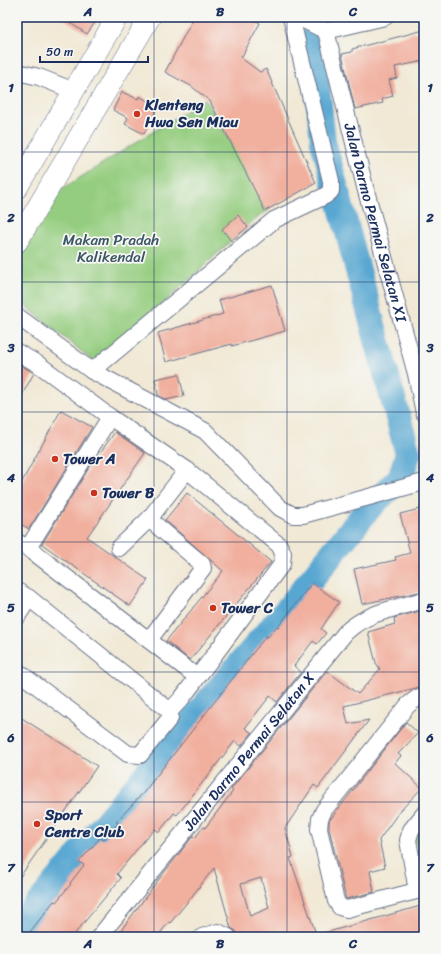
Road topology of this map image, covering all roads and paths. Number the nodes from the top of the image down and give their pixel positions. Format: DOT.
graph roads {
  1 [pos="117,17"];
  2 [pos="150,17"];
  3 [pos="291,17"];
  4 [pos="298,17"];
  5 [pos="385,17"];
  6 [pos="346,21"];
  7 [pos="326,31"];
  8 [pos="17,72"];
  9 [pos="74,91"];
  10 [pos="40,150"];
  11 [pos="63,163"];
  12 [pos="17,188"];
  13 [pos="17,242"];
  14 [pos="17,316"];
  15 [pos="17,352"];
  16 [pos="92,371"];
  17 [pos="420,372"];
  18 [pos="424,413"];
  19 [pos="110,417"];
  20 [pos="187,470"];
  21 [pos="424,482"];
  22 [pos="149,519"];
  23 [pos="22,545"];
  24 [pos="119,548"];
  25 [pos="23,594"];
  26 [pos="424,600"];
  27 [pos="17,617"];
  28 [pos="149,640"];
  29 [pos="17,671"];
  30 [pos="197,677"];
  31 [pos="424,695"];
  32 [pos="170,711"];
  33 [pos="424,814"];
  34 [pos="421,890"];
  35 [pos="99,937"];
  36 [pos="202,937"];
  37 [pos="228,937"];
  1 -- 9 [label="main road"];
  2 -- 11 [label="main road"];
  3 -- 16 [label="street"];
  4 -- 7 [label="street"];
  5 -- 6 [label="street"];
  6 -- 7 [label="street"];
  7 -- 17 [label="street, Jalan Darmo Permai Selatan XI"];
  8 -- 9 [label="street"];
  9 -- 10 [label="main road"];
  10 -- 11 [label="main road"];
  10 -- 12 [label="main road"];
  11 -- 13 [label="main road"];
  14 -- 16 [label="street"];
  15 -- 19 [label="street"];
  16 -- 21 [label="street"];
  17 -- 18 [label="street, Jalan Darmo Permai Selatan XI"];
  19 -- 20 [label="street"];
  19 -- 23 [label="street"];
  20 -- 22 [label="street"];
  20 -- 30 [label="street"];
  22 -- 24 [label="street"];
  22 -- 28 [label="street"];
  23 -- 28 [label="street"];
  25 -- 27 [label="street"];
  25 -- 32 [label="street"];
  26 -- 35 [label="street, Jalan Darmo Permai Selatan X"];
  28 -- 30 [label="street"];
  29 -- 32 [label="street"];
  30 -- 32 [label="street"];
  31 -- 34 [label="street"];
  33 -- 34 [label="street"];
  36 -- 37 [label="street"];
}
